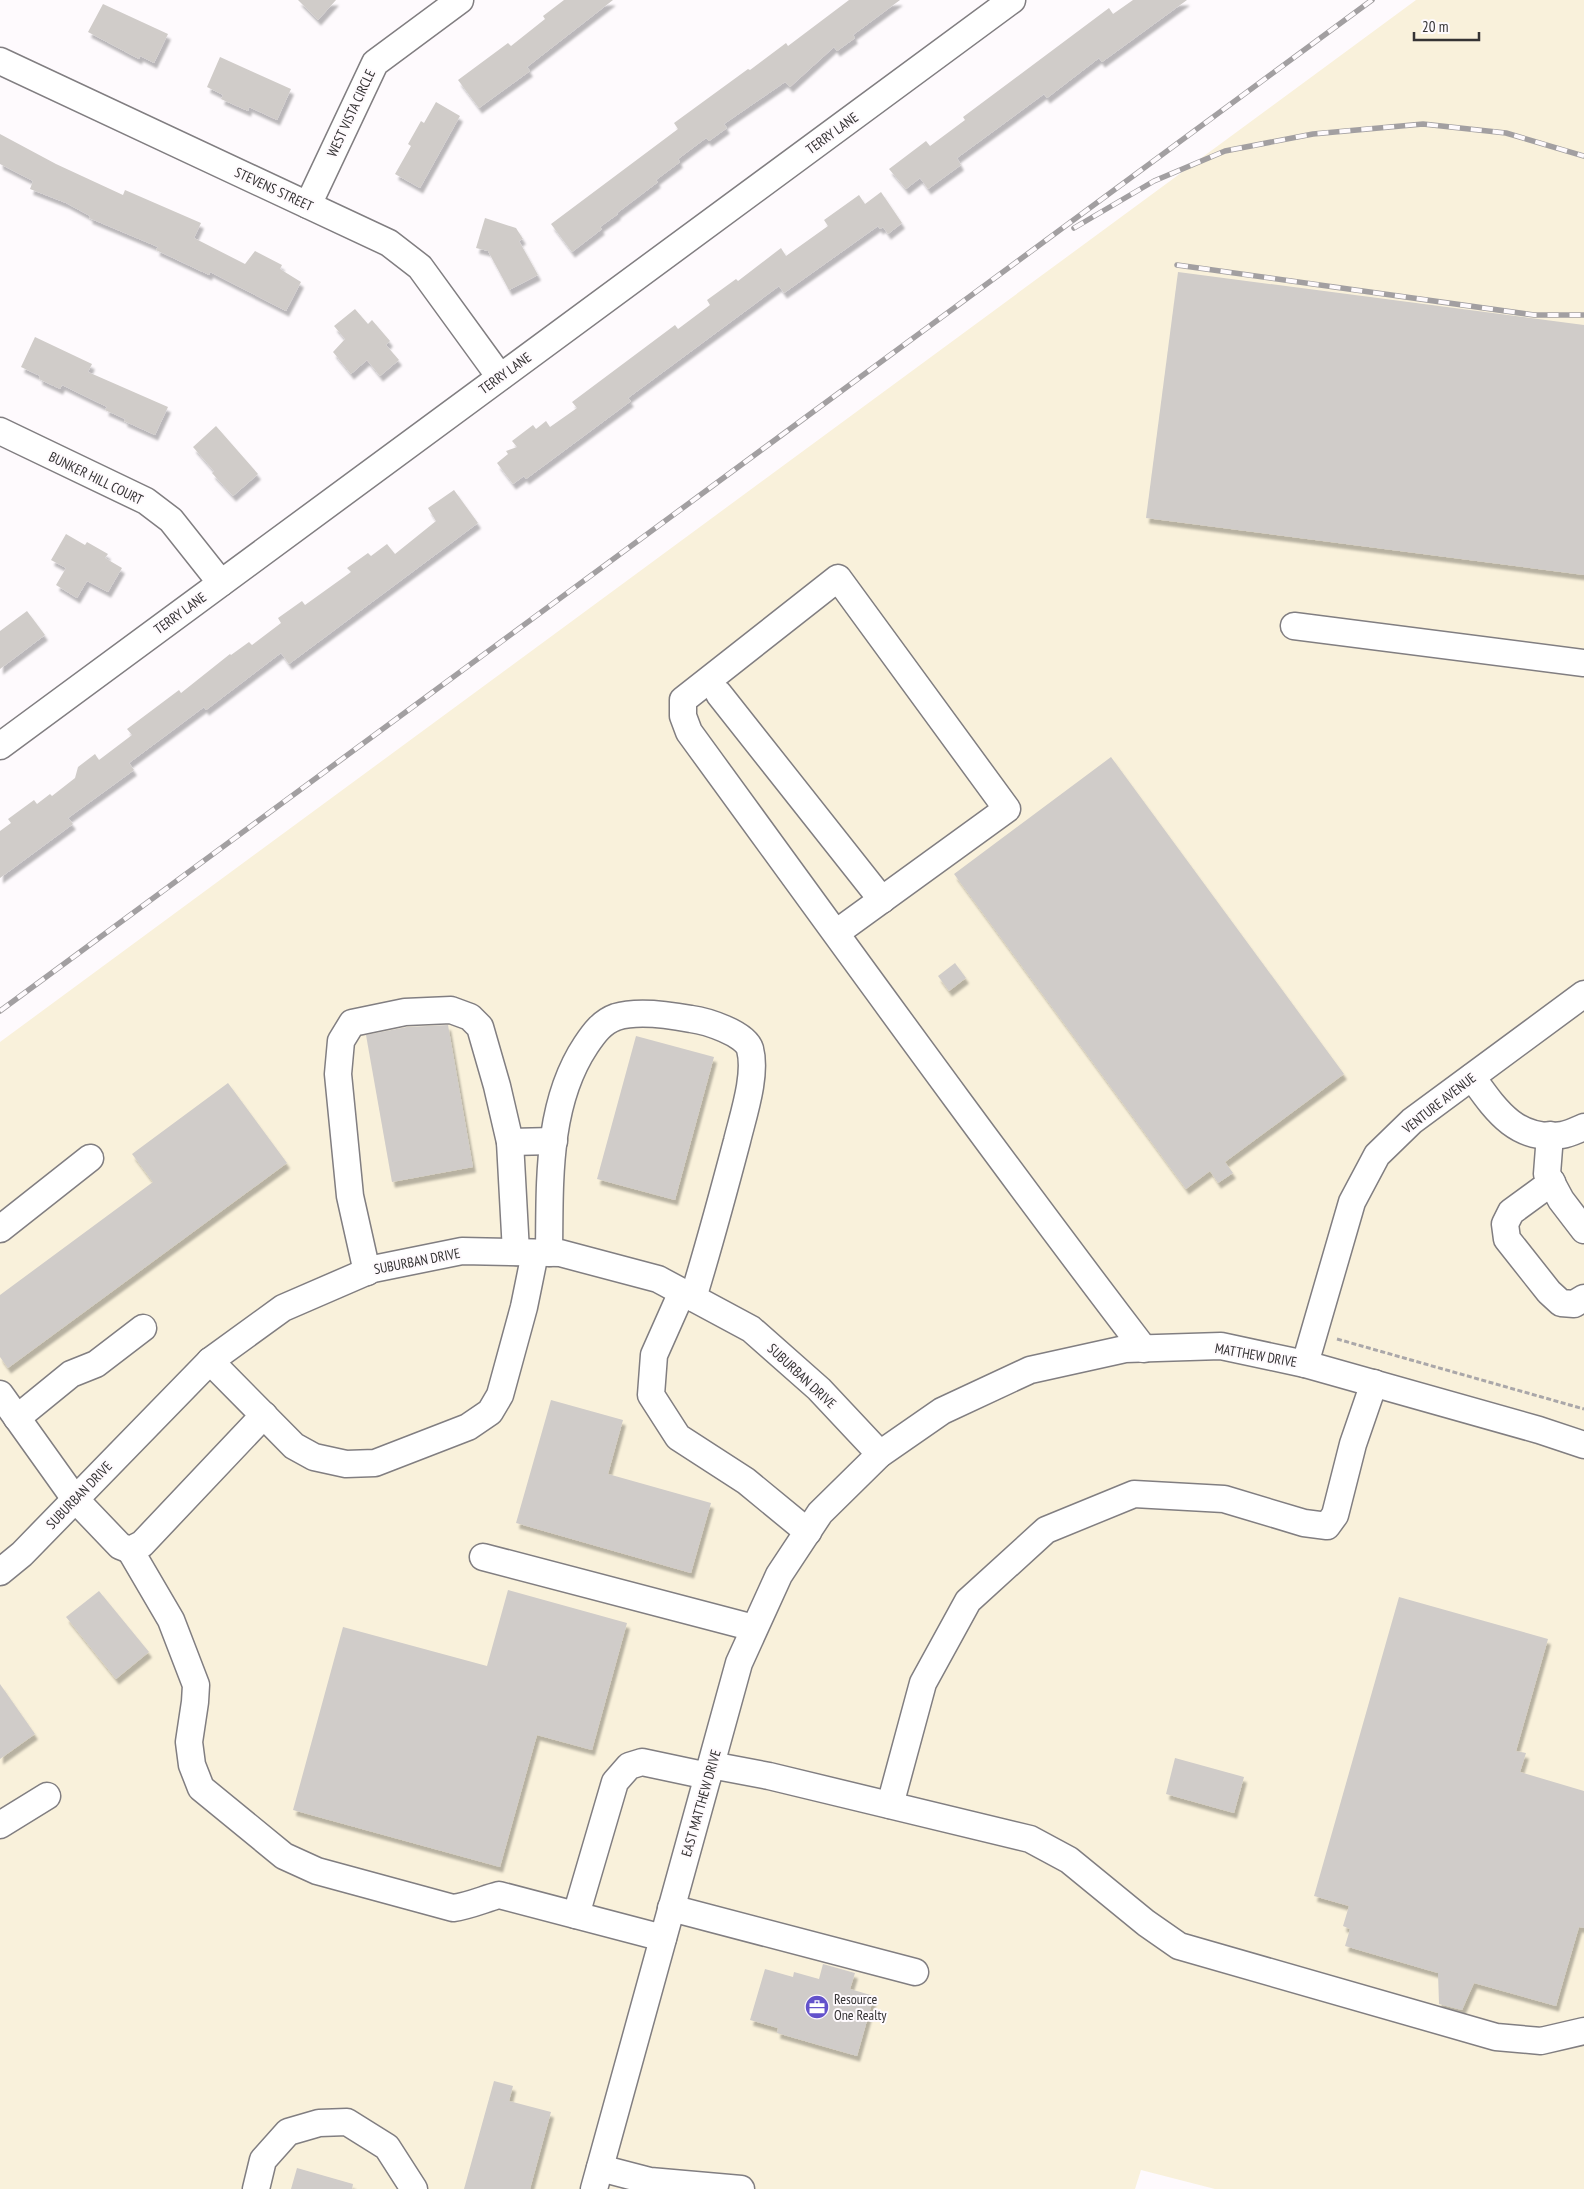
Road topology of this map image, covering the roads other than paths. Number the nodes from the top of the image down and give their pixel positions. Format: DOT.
graph roads {
  1 [pos="460,0"];
  2 [pos="1012,0"];
  3 [pos="0,61"];
  4 [pos="308,205"];
  5 [pos="500,377"];
  6 [pos="0,432"];
  7 [pos="221,583"];
  8 [pos="1294,626"];
  9 [pos="1584,663"];
  10 [pos="720,694"];
  11 [pos="0,746"];
  12 [pos="882,900"];
  13 [pos="836,933"];
  14 [pos="1584,994"];
  15 [pos="1472,1077"];
  16 [pos="1584,1127"];
  17 [pos="1550,1135"];
  18 [pos="554,1141"];
  19 [pos="510,1142"];
  20 [pos="90,1158"];
  21 [pos="1552,1182"];
  22 [pos="0,1229"];
  23 [pos="1584,1230"];
  24 [pos="533,1253"];
  25 [pos="367,1272"];
  26 [pos="687,1295"];
  27 [pos="1584,1298"];
  28 [pos="143,1328"];
  29 [pos="1144,1349"];
  30 [pos="210,1361"];
  31 [pos="1305,1364"];
  32 [pos="1374,1383"];
  33 [pos="0,1394"];
  34 [pos="264,1415"];
  35 [pos="17,1418"];
  36 [pos="1584,1445"];
  37 [pos="880,1454"];
  38 [pos="75,1499"];
  39 [pos="808,1532"];
  40 [pos="130,1550"];
  41 [pos="483,1557"];
  42 [pos="1,1569"];
  43 [pos="754,1628"];
  44 [pos="709,1771"];
  45 [pos="47,1796"];
  46 [pos="890,1805"];
  47 [pos="0,1825"];
  48 [pos="672,1908"];
  49 [pos="576,1915"];
  50 [pos="663,1938"];
  51 [pos="915,1972"];
  52 [pos="1584,2031"];
  53 [pos="597,2178"];
  54 [pos="688,2187"];
  55 [pos="256,2189"];
  56 [pos="414,2189"];
  57 [pos="740,2189"];
  1 -- 4 [label="street, WEST VISTA CIRCLE"];
  2 -- 5 [label="street, TERRY LANE"];
  3 -- 4 [label="street, STEVENS STREET"];
  4 -- 5 [label="street, STEVENS STREET"];
  5 -- 7 [label="street, TERRY LANE"];
  6 -- 7 [label="street, BUNKER HILL COURT"];
  7 -- 11 [label="street, TERRY LANE"];
  8 -- 9 [label="street"];
  10 -- 12 [label="street"];
  12 -- 13 [label="street"];
  12 -- 13 [label="street"];
  13 -- 29 [label="street"];
  14 -- 15 [label="street, VENTURE AVENUE"];
  15 -- 17 [label="street"];
  15 -- 31 [label="street, VENTURE AVENUE"];
  16 -- 17 [label="street"];
  17 -- 21 [label="street"];
  18 -- 19 [label="street"];
  18 -- 24 [label="street"];
  18 -- 26 [label="street"];
  19 -- 24 [label="street"];
  19 -- 25 [label="street"];
  20 -- 22 [label="street"];
  21 -- 23 [label="street"];
  21 -- 27 [label="street"];
  24 -- 25 [label="street, SUBURBAN DRIVE"];
  24 -- 26 [label="street, SUBURBAN DRIVE"];
  24 -- 34 [label="street"];
  25 -- 30 [label="street, SUBURBAN DRIVE"];
  26 -- 37 [label="street, SUBURBAN DRIVE"];
  26 -- 39 [label="street"];
  28 -- 35 [label="street"];
  29 -- 31 [label="street, MATTHEW DRIVE"];
  29 -- 37 [label="street, MATTHEW DRIVE"];
  30 -- 34 [label="street"];
  30 -- 38 [label="street, SUBURBAN DRIVE"];
  31 -- 32 [label="street, MATTHEW DRIVE"];
  32 -- 36 [label="street, MATTHEW DRIVE"];
  32 -- 46 [label="street"];
  33 -- 35 [label="street"];
  34 -- 40 [label="street"];
  35 -- 38 [label="street"];
  37 -- 39 [label="street, EAST MATTHEW DRIVE"];
  38 -- 40 [label="street"];
  38 -- 42 [label="street, SUBURBAN DRIVE"];
  39 -- 43 [label="street, EAST MATTHEW DRIVE"];
  40 -- 49 [label="street"];
  41 -- 43 [label="street"];
  43 -- 44 [label="street, EAST MATTHEW DRIVE"];
  44 -- 46 [label="street"];
  44 -- 48 [label="street, EAST MATTHEW DRIVE"];
  44 -- 49 [label="street"];
  45 -- 47 [label="street"];
  46 -- 52 [label="street"];
  48 -- 50 [label="street, EAST MATTHEW DRIVE"];
  48 -- 51 [label="street"];
  49 -- 50 [label="street"];
  50 -- 53 [label="street, EAST MATTHEW DRIVE"];
  53 -- 54 [label="street"];
  54 -- 57 [label="street"];
  55 -- 56 [label="street"];
}
